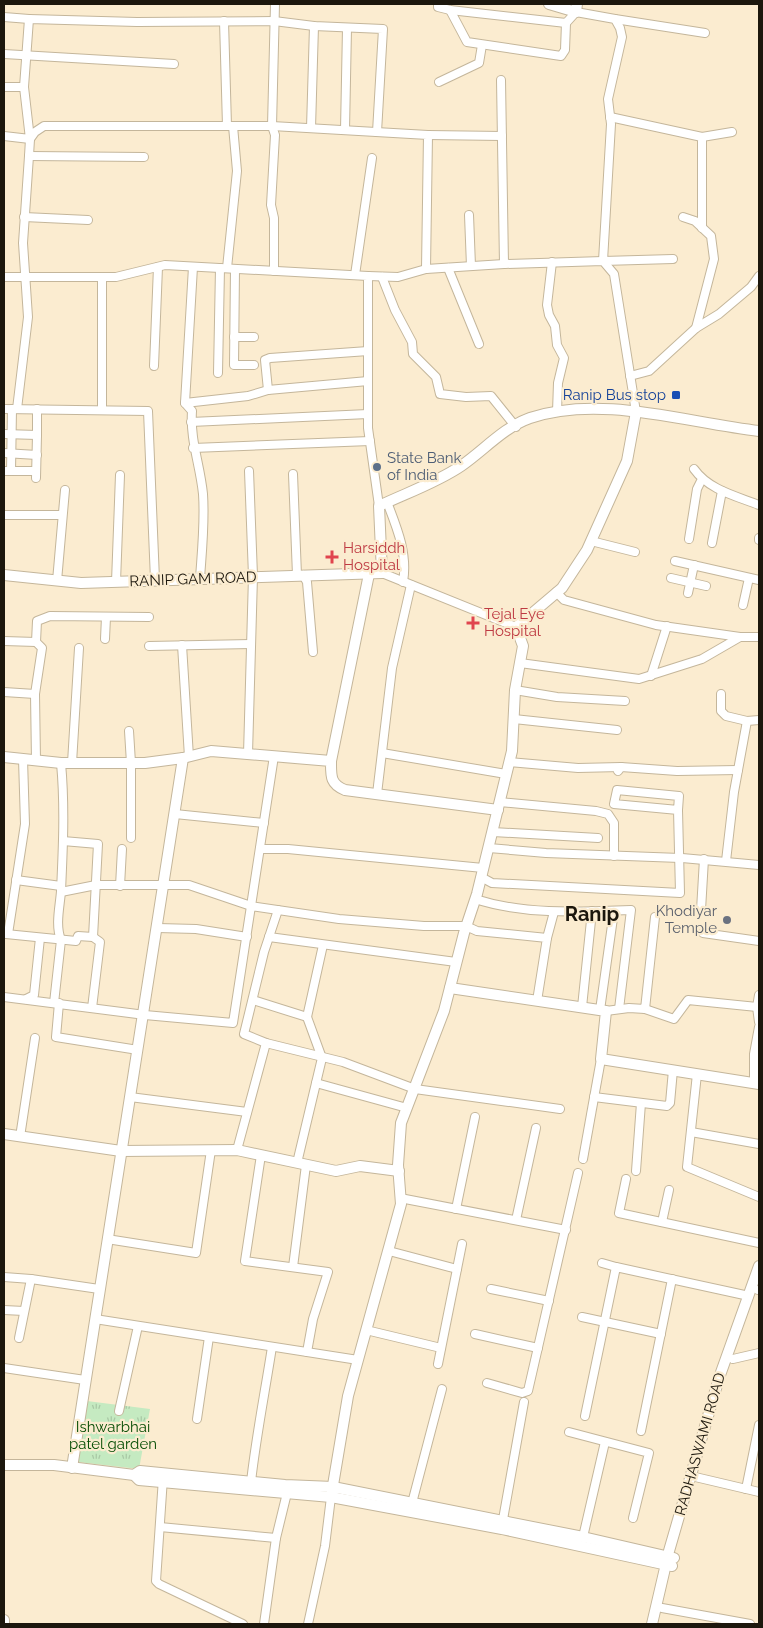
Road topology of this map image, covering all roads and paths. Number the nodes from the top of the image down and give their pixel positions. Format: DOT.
graph roads {
  1 [pos="275,4"];
  2 [pos="438,4"];
  3 [pos="549,4"];
  4 [pos="576,8"];
  5 [pos="450,10"];
  6 [pos="4,17"];
  7 [pos="29,19"];
  8 [pos="615,19"];
  9 [pos="224,21"];
  10 [pos="274,21"];
  11 [pos="566,22"];
  12 [pos="314,26"];
  13 [pos="347,28"];
  14 [pos="705,33"];
  15 [pos="482,45"];
  16 [pos="4,54"];
  17 [pos="26,56"];
  18 [pos="174,64"];
  19 [pos="500,80"];
  20 [pos="439,82"];
  21 [pos="4,87"];
  22 [pos="24,87"];
  23 [pos="610,117"];
  24 [pos="230,126"];
  25 [pos="272,126"];
  26 [pos="311,128"];
  27 [pos="345,130"];
  28 [pos="377,132"];
  29 [pos="732,132"];
  30 [pos="428,135"];
  31 [pos="4,136"];
  32 [pos="502,136"];
  33 [pos="702,137"];
  34 [pos="30,139"];
  35 [pos="29,156"];
  36 [pos="144,157"];
  37 [pos="372,158"];
  38 [pos="469,215"];
  39 [pos="24,217"];
  40 [pos="683,217"];
  41 [pos="88,220"];
  42 [pos="702,228"];
  43 [pos="673,258"];
  44 [pos="603,260"];
  45 [pos="552,262"];
  46 [pos="504,264"];
  47 [pos="193,266"];
  48 [pos="471,266"];
  49 [pos="158,267"];
  50 [pos="227,268"];
  51 [pos="448,268"];
  52 [pos="426,269"];
  53 [pos="274,271"];
  54 [pos="355,276"];
  55 [pos="368,276"];
  56 [pos="382,276"];
  57 [pos="759,276"];
  58 [pos="4,277"];
  59 [pos="102,277"];
  60 [pos="24,279"];
  61 [pos="696,328"];
  62 [pos="254,336"];
  63 [pos="234,337"];
  64 [pos="479,344"];
  65 [pos="368,352"];
  66 [pos="254,365"];
  67 [pos="154,366"];
  68 [pos="218,373"];
  69 [pos="630,376"];
  70 [pos="368,381"];
  71 [pos="268,390"];
  72 [pos="185,403"];
  73 [pos="11,409"];
  74 [pos="37,409"];
  75 [pos="102,410"];
  76 [pos="557,412"];
  77 [pos="636,412"];
  78 [pos="368,414"];
  79 [pos="192,422"];
  80 [pos="516,427"];
  81 [pos="759,430"];
  82 [pos="8,434"];
  83 [pos="37,435"];
  84 [pos="370,441"];
  85 [pos="193,448"];
  86 [pos="7,453"];
  87 [pos="37,455"];
  88 [pos="694,469"];
  89 [pos="7,471"];
  90 [pos="249,472"];
  91 [pos="293,474"];
  92 [pos="120,475"];
  93 [pos="702,480"];
  94 [pos="64,490"];
  95 [pos="722,491"];
  96 [pos="383,504"];
  97 [pos="759,505"];
  98 [pos="62,515"];
  99 [pos="4,516"];
  100 [pos="689,539"];
  101 [pos="591,541"];
  102 [pos="712,543"];
  103 [pos="635,552"];
  104 [pos="675,561"];
  105 [pos="694,565"];
  106 [pos="382,573"];
  107 [pos="369,574"];
  108 [pos="4,575"];
  109 [pos="300,575"];
  110 [pos="253,576"];
  111 [pos="200,578"];
  112 [pos="672,578"];
  113 [pos="749,578"];
  114 [pos="155,580"];
  115 [pos="759,580"];
  116 [pos="57,581"];
  117 [pos="116,582"];
  118 [pos="690,582"];
  119 [pos="407,583"];
  120 [pos="706,586"];
  121 [pos="556,592"];
  122 [pos="688,593"];
  123 [pos="743,605"];
  124 [pos="106,617"];
  125 [pos="149,617"];
  126 [pos="668,626"];
  127 [pos="516,627"];
  128 [pos="740,637"];
  129 [pos="759,637"];
  130 [pos="105,639"];
  131 [pos="4,641"];
  132 [pos="36,642"];
  133 [pos="251,644"];
  134 [pos="182,645"];
  135 [pos="149,646"];
  136 [pos="79,648"];
  137 [pos="312,652"];
  138 [pos="520,663"];
  139 [pos="652,676"];
  140 [pos="515,690"];
  141 [pos="4,692"];
  142 [pos="35,694"];
  143 [pos="721,694"];
  144 [pos="625,701"];
  145 [pos="514,719"];
  146 [pos="759,720"];
  147 [pos="747,721"];
  148 [pos="617,730"];
  149 [pos="129,732"];
  150 [pos="382,753"];
  151 [pos="248,754"];
  152 [pos="274,756"];
  153 [pos="4,757"];
  154 [pos="186,758"];
  155 [pos="23,759"];
  156 [pos="36,760"];
  157 [pos="331,761"];
  158 [pos="509,762"];
  159 [pos="66,763"];
  160 [pos="131,763"];
  161 [pos="738,770"];
  162 [pos="506,774"];
  163 [pos="376,794"];
  164 [pos="499,806"];
  165 [pos="678,810"];
  166 [pos="175,814"];
  167 [pos="264,823"];
  168 [pos="492,832"];
  169 [pos="131,838"];
  170 [pos="598,838"];
  171 [pos="63,841"];
  172 [pos="489,848"];
  173 [pos="122,849"];
  174 [pos="260,849"];
  175 [pos="614,856"];
  176 [pos="681,858"];
  177 [pos="704,859"];
  178 [pos="726,861"];
  179 [pos="759,865"];
  180 [pos="482,872"];
  181 [pos="16,880"];
  182 [pos="96,885"];
  183 [pos="120,886"];
  184 [pos="164,886"];
  185 [pos="61,889"];
  186 [pos="475,899"];
  187 [pos="251,906"];
  188 [pos="278,910"];
  189 [pos="614,910"];
  190 [pos="701,910"];
  191 [pos="592,911"];
  192 [pos="554,912"];
  193 [pos="655,917"];
  194 [pos="466,926"];
  195 [pos="158,928"];
  196 [pos="703,933"];
  197 [pos="5,934"];
  198 [pos="93,937"];
  199 [pos="246,937"];
  200 [pos="40,938"];
  201 [pos="269,938"];
  202 [pos="547,938"];
  203 [pos="61,940"];
  204 [pos="759,941"];
  205 [pos="323,944"];
  206 [pos="456,962"];
  207 [pos="450,988"];
  208 [pos="759,994"];
  209 [pos="4,997"];
  210 [pos="26,999"];
  211 [pos="252,1000"];
  212 [pos="537,1001"];
  213 [pos="56,1003"];
  214 [pos="582,1007"];
  215 [pos="757,1007"];
  216 [pos="92,1008"];
  217 [pos="619,1009"];
  218 [pos="645,1009"];
  219 [pos="603,1010"];
  220 [pos="145,1015"];
  221 [pos="307,1017"];
  222 [pos="759,1022"];
  223 [pos="233,1023"];
  224 [pos="759,1027"];
  225 [pos="244,1034"];
  226 [pos="35,1038"];
  227 [pos="266,1043"];
  228 [pos="138,1050"];
  229 [pos="322,1058"];
  230 [pos="601,1059"];
  231 [pos="673,1070"];
  232 [pos="697,1074"];
  233 [pos="316,1083"];
  234 [pos="757,1084"];
  235 [pos="415,1089"];
  236 [pos="130,1097"];
  237 [pos="594,1097"];
  238 [pos="641,1103"];
  239 [pos="407,1108"];
  240 [pos="560,1109"];
  241 [pos="247,1112"];
  242 [pos="475,1117"];
  243 [pos="536,1128"];
  244 [pos="691,1132"];
  245 [pos="4,1134"];
  246 [pos="20,1136"];
  247 [pos="759,1144"];
  248 [pos="211,1150"];
  249 [pos="237,1150"];
  250 [pos="121,1151"];
  251 [pos="261,1155"];
  252 [pos="583,1159"];
  253 [pos="302,1164"];
  254 [pos="399,1171"];
  255 [pos="636,1171"];
  256 [pos="578,1173"];
  257 [pos="626,1179"];
  258 [pos="669,1190"];
  259 [pos="759,1197"];
  260 [pos="400,1198"];
  261 [pos="456,1209"];
  262 [pos="516,1220"];
  263 [pos="662,1222"];
  264 [pos="566,1230"];
  265 [pos="107,1239"];
  266 [pos="759,1243"];
  267 [pos="462,1244"];
  268 [pos="389,1251"];
  269 [pos="602,1263"];
  270 [pos="759,1266"];
  271 [pos="293,1267"];
  272 [pos="616,1267"];
  273 [pos="457,1269"];
  274 [pos="4,1278"];
  275 [pos="31,1279"];
  276 [pos="672,1279"];
  277 [pos="99,1289"];
  278 [pos="491,1289"];
  279 [pos="756,1290"];
  280 [pos="549,1301"];
  281 [pos="4,1310"];
  282 [pos="24,1311"];
  283 [pos="582,1317"];
  284 [pos="95,1319"];
  285 [pos="604,1322"];
  286 [pos="138,1326"];
  287 [pos="366,1330"];
  288 [pos="475,1334"];
  289 [pos="661,1334"];
  290 [pos="209,1337"];
  291 [pos="19,1338"];
  292 [pos="272,1347"];
  293 [pos="442,1348"];
  294 [pos="538,1348"];
  295 [pos="307,1352"];
  296 [pos="759,1353"];
  297 [pos="358,1360"];
  298 [pos="732,1360"];
  299 [pos="438,1364"];
  300 [pos="4,1368"];
  301 [pos="85,1380"];
  302 [pos="487,1383"];
  303 [pos="442,1390"];
  304 [pos="524,1402"];
  305 [pos="119,1411"];
  306 [pos="585,1416"];
  307 [pos="197,1419"];
  308 [pos="759,1425"];
  309 [pos="641,1431"];
  310 [pos="569,1432"];
  311 [pos="605,1442"];
  312 [pos="4,1465"];
  313 [pos="72,1468"];
  314 [pos="694,1476"];
  315 [pos="163,1478"];
  316 [pos="251,1482"];
  317 [pos="746,1489"];
  318 [pos="332,1492"];
  319 [pos="759,1492"];
  320 [pos="287,1493"];
  321 [pos="412,1503"];
  322 [pos="633,1518"];
  323 [pos="502,1525"];
  324 [pos="160,1527"];
  325 [pos="584,1537"];
  326 [pos="276,1538"];
  327 [pos="670,1562"];
  328 [pos="662,1608"];
  329 [pos="4,1620"];
  330 [pos="4,1624"];
  331 [pos="243,1624"];
  332 [pos="264,1624"];
  333 [pos="308,1624"];
  334 [pos="652,1624"];
  335 [pos="658,1624"];
  336 [pos="750,1624"];
  1 -- 10 [label="street"];
  2 -- 5 [label="street"];
  3 -- 4 [label="street"];
  4 -- 8 [label="street"];
  4 -- 11 [label="street"];
  5 -- 11 [label="street"];
  5 -- 15 [label="street"];
  6 -- 7 [label="street"];
  7 -- 9 [label="street"];
  7 -- 17 [label="street"];
  8 -- 14 [label="street"];
  8 -- 23 [label="street"];
  9 -- 10 [label="street"];
  9 -- 24 [label="street"];
  10 -- 12 [label="street"];
  10 -- 25 [label="street"];
  11 -- 15 [label="street"];
  12 -- 13 [label="street"];
  12 -- 26 [label="street"];
  13 -- 27 [label="street"];
  13 -- 28 [label="street"];
  15 -- 20 [label="street"];
  16 -- 17 [label="street"];
  17 -- 18 [label="street"];
  17 -- 22 [label="street"];
  19 -- 32 [label="street"];
  21 -- 22 [label="street"];
  22 -- 34 [label="street"];
  23 -- 33 [label="street"];
  23 -- 44 [label="street"];
  24 -- 25 [label="street"];
  24 -- 34 [label="street"];
  24 -- 50 [label="street"];
  25 -- 26 [label="street"];
  25 -- 53 [label="street"];
  26 -- 27 [label="street"];
  27 -- 28 [label="street"];
  28 -- 30 [label="street"];
  29 -- 33 [label="street"];
  30 -- 32 [label="street"];
  30 -- 52 [label="street"];
  31 -- 34 [label="street"];
  32 -- 46 [label="street"];
  33 -- 42 [label="street"];
  34 -- 35 [label="street"];
  35 -- 36 [label="street"];
  35 -- 39 [label="street"];
  37 -- 54 [label="street"];
  38 -- 48 [label="street"];
  39 -- 41 [label="street"];
  39 -- 60 [label="street"];
  40 -- 42 [label="street"];
  42 -- 61 [label="street"];
  43 -- 44 [label="street"];
  44 -- 45 [label="street"];
  44 -- 69 [label="street"];
  45 -- 46 [label="street"];
  45 -- 76 [label="street"];
  46 -- 48 [label="street"];
  47 -- 49 [label="street"];
  47 -- 50 [label="street"];
  47 -- 72 [label="street"];
  48 -- 51 [label="street"];
  49 -- 59 [label="street"];
  49 -- 67 [label="street"];
  50 -- 53 [label="street"];
  50 -- 63 [label="street"];
  50 -- 68 [label="street"];
  51 -- 52 [label="street"];
  51 -- 64 [label="street"];
  52 -- 56 [label="street"];
  53 -- 54 [label="street"];
  54 -- 55 [label="street"];
  55 -- 56 [label="street"];
  55 -- 65 [label="street"];
  56 -- 80 [label="street"];
  57 -- 61 [label="street"];
  58 -- 60 [label="street"];
  59 -- 60 [label="street"];
  59 -- 75 [label="street"];
  60 -- 73 [label="street"];
  61 -- 69 [label="street"];
  62 -- 63 [label="street"];
  63 -- 66 [label="street"];
  65 -- 70 [label="street"];
  65 -- 71 [label="street"];
  69 -- 77 [label="street"];
  70 -- 71 [label="street"];
  70 -- 78 [label="street"];
  71 -- 72 [label="street"];
  72 -- 79 [label="street"];
  73 -- 74 [label="street"];
  73 -- 82 [label="street"];
  74 -- 75 [label="street"];
  74 -- 83 [label="street"];
  75 -- 114 [label="street"];
  76 -- 77 [label="street"];
  76 -- 80 [label="street"];
  77 -- 81 [label="street"];
  77 -- 101 [label="street"];
  78 -- 79 [label="street"];
  78 -- 84 [label="street"];
  79 -- 85 [label="street"];
  80 -- 96 [label="street"];
  82 -- 83 [label="street"];
  82 -- 86 [label="street"];
  83 -- 87 [label="street"];
  84 -- 85 [label="street"];
  84 -- 96 [label="street"];
  85 -- 111 [label="street"];
  86 -- 87 [label="street"];
  86 -- 89 [label="street"];
  87 -- 89 [label="street"];
  88 -- 93 [label="street"];
  90 -- 110 [label="street"];
  91 -- 109 [label="street"];
  92 -- 117 [label="street"];
  93 -- 95 [label="street"];
  93 -- 100 [label="street"];
  94 -- 98 [label="street"];
  95 -- 97 [label="street"];
  95 -- 102 [label="street"];
  96 -- 106 [label="street"];
  96 -- 119 [label="street"];
  98 -- 99 [label="street"];
  98 -- 116 [label="street"];
  101 -- 103 [label="street"];
  101 -- 121 [label="street"];
  104 -- 105 [label="street"];
  105 -- 113 [label="street"];
  105 -- 118 [label="street"];
  106 -- 107 [label="street, RANIP GAM ROAD"];
  106 -- 119 [label="street"];
  107 -- 109 [label="street, RANIP GAM ROAD"];
  107 -- 157 [label="street"];
  108 -- 116 [label="street, RANIP GAM ROAD"];
  109 -- 110 [label="street, RANIP GAM ROAD"];
  109 -- 137 [label="street"];
  110 -- 111 [label="street, RANIP GAM ROAD"];
  110 -- 133 [label="street"];
  111 -- 114 [label="street, RANIP GAM ROAD"];
  112 -- 118 [label="street"];
  113 -- 115 [label="street"];
  113 -- 123 [label="street"];
  114 -- 117 [label="street, RANIP GAM ROAD"];
  116 -- 117 [label="street, RANIP GAM ROAD"];
  118 -- 120 [label="street"];
  118 -- 122 [label="street"];
  119 -- 127 [label="street"];
  119 -- 150 [label="street"];
  121 -- 126 [label="street"];
  121 -- 127 [label="street"];
  124 -- 125 [label="street"];
  124 -- 130 [label="street"];
  124 -- 132 [label="street"];
  126 -- 128 [label="street"];
  126 -- 139 [label="street"];
  127 -- 138 [label="street"];
  128 -- 129 [label="street"];
  128 -- 139 [label="street"];
  131 -- 132 [label="street"];
  132 -- 142 [label="street"];
  133 -- 134 [label="street"];
  133 -- 151 [label="street"];
  134 -- 135 [label="street"];
  134 -- 154 [label="street"];
  136 -- 159 [label="street"];
  138 -- 139 [label="street"];
  138 -- 140 [label="street"];
  140 -- 144 [label="street"];
  140 -- 145 [label="street"];
  141 -- 142 [label="street"];
  142 -- 156 [label="street"];
  143 -- 147 [label="street"];
  145 -- 148 [label="street"];
  145 -- 158 [label="street"];
  146 -- 147 [label="street"];
  147 -- 161 [label="street"];
  149 -- 160 [label="street"];
  150 -- 162 [label="street"];
  150 -- 163 [label="street"];
  151 -- 152 [label="street"];
  151 -- 154 [label="street"];
  152 -- 157 [label="street"];
  152 -- 167 [label="street"];
  153 -- 155 [label="street"];
  154 -- 160 [label="street"];
  154 -- 166 [label="street"];
  155 -- 156 [label="street"];
  155 -- 181 [label="street"];
  156 -- 159 [label="street"];
  157 -- 163 [label="street"];
  158 -- 161 [label="street"];
  158 -- 162 [label="street"];
  159 -- 160 [label="street"];
  159 -- 171 [label="street"];
  160 -- 169 [label="street"];
  161 -- 178 [label="street"];
  162 -- 164 [label="street"];
  163 -- 164 [label="street"];
  164 -- 168 [label="street"];
  164 -- 175 [label="street"];
  165 -- 165 [label="street"];
  165 -- 176 [label="street"];
  166 -- 167 [label="street"];
  166 -- 184 [label="street"];
  167 -- 174 [label="street"];
  168 -- 170 [label="street"];
  168 -- 172 [label="street"];
  171 -- 182 [label="street"];
  171 -- 185 [label="street"];
  172 -- 175 [label="street"];
  172 -- 180 [label="street"];
  173 -- 183 [label="street"];
  174 -- 180 [label="street"];
  174 -- 187 [label="street"];
  175 -- 176 [label="street"];
  176 -- 177 [label="street"];
  176 -- 180 [label="street"];
  177 -- 178 [label="street"];
  177 -- 190 [label="street"];
  178 -- 179 [label="street"];
  180 -- 186 [label="street"];
  181 -- 185 [label="street"];
  181 -- 197 [label="street"];
  182 -- 183 [label="street"];
  182 -- 185 [label="street"];
  182 -- 198 [label="street"];
  183 -- 184 [label="street"];
  184 -- 187 [label="street"];
  184 -- 195 [label="street"];
  185 -- 203 [label="street"];
  186 -- 192 [label="street"];
  186 -- 194 [label="street"];
  187 -- 188 [label="street"];
  187 -- 199 [label="street"];
  188 -- 194 [label="street"];
  188 -- 201 [label="street"];
  189 -- 191 [label="street"];
  189 -- 217 [label="street"];
  189 -- 219 [label="street"];
  191 -- 192 [label="street"];
  191 -- 214 [label="street"];
  192 -- 202 [label="street"];
  193 -- 218 [label="street"];
  194 -- 202 [label="street"];
  194 -- 206 [label="street"];
  195 -- 199 [label="street"];
  195 -- 220 [label="street"];
  196 -- 204 [label="street"];
  197 -- 200 [label="street"];
  198 -- 203 [label="street"];
  198 -- 216 [label="street"];
  199 -- 223 [label="street"];
  200 -- 203 [label="street"];
  200 -- 210 [label="street"];
  201 -- 205 [label="street"];
  201 -- 211 [label="street"];
  202 -- 212 [label="street"];
  203 -- 213 [label="street"];
  205 -- 206 [label="street"];
  205 -- 221 [label="street"];
  206 -- 207 [label="street"];
  207 -- 212 [label="street"];
  207 -- 235 [label="street"];
  208 -- 215 [label="street"];
  209 -- 210 [label="street"];
  210 -- 213 [label="street"];
  211 -- 221 [label="street"];
  211 -- 225 [label="street"];
  212 -- 214 [label="street"];
  213 -- 216 [label="street"];
  213 -- 228 [label="street"];
  214 -- 219 [label="street"];
  215 -- 218 [label="street"];
  215 -- 222 [label="street"];
  216 -- 220 [label="street"];
  217 -- 218 [label="street"];
  217 -- 219 [label="street"];
  219 -- 230 [label="street"];
  220 -- 223 [label="street"];
  220 -- 228 [label="street"];
  221 -- 229 [label="street"];
  223 -- 225 [label="street"];
  224 -- 234 [label="street"];
  225 -- 227 [label="street"];
  226 -- 246 [label="street"];
  227 -- 229 [label="street"];
  227 -- 241 [label="street"];
  228 -- 236 [label="street"];
  229 -- 233 [label="street"];
  229 -- 235 [label="street"];
  230 -- 231 [label="street"];
  230 -- 237 [label="street"];
  231 -- 232 [label="street"];
  231 -- 238 [label="street"];
  232 -- 234 [label="street"];
  232 -- 244 [label="street"];
  233 -- 239 [label="street"];
  233 -- 253 [label="street"];
  235 -- 239 [label="street"];
  235 -- 240 [label="street"];
  236 -- 241 [label="street"];
  236 -- 250 [label="street"];
  237 -- 238 [label="street"];
  237 -- 252 [label="street"];
  238 -- 255 [label="street"];
  239 -- 254 [label="street"];
  241 -- 249 [label="street"];
  242 -- 261 [label="street"];
  243 -- 262 [label="street"];
  244 -- 247 [label="street"];
  244 -- 259 [label="street"];
  245 -- 246 [label="street"];
  246 -- 250 [label="street"];
  248 -- 249 [label="street"];
  248 -- 250 [label="street"];
  248 -- 265 [label="street"];
  249 -- 251 [label="street"];
  250 -- 265 [label="street"];
  251 -- 253 [label="street"];
  251 -- 271 [label="street"];
  253 -- 254 [label="street"];
  253 -- 271 [label="street"];
  254 -- 260 [label="street"];
  256 -- 264 [label="street"];
  257 -- 263 [label="street"];
  258 -- 263 [label="street"];
  260 -- 261 [label="street"];
  260 -- 268 [label="street"];
  261 -- 262 [label="street"];
  262 -- 264 [label="street"];
  263 -- 266 [label="street"];
  264 -- 280 [label="street"];
  265 -- 277 [label="street"];
  267 -- 273 [label="street"];
  268 -- 273 [label="street"];
  268 -- 287 [label="street"];
  269 -- 272 [label="street"];
  270 -- 279 [label="street, RADHASWAMI ROAD"];
  271 -- 295 [label="street"];
  272 -- 276 [label="street"];
  272 -- 285 [label="street"];
  273 -- 293 [label="street"];
  274 -- 275 [label="street"];
  275 -- 277 [label="street"];
  275 -- 282 [label="street"];
  276 -- 279 [label="street"];
  276 -- 289 [label="street"];
  277 -- 284 [label="street"];
  278 -- 280 [label="street"];
  279 -- 298 [label="street, RADHASWAMI ROAD"];
  279 -- 314 [label="street, RADHASWAMI ROAD"];
  280 -- 294 [label="street"];
  281 -- 282 [label="street"];
  282 -- 291 [label="street"];
  283 -- 285 [label="street"];
  284 -- 286 [label="street"];
  284 -- 301 [label="street"];
  285 -- 289 [label="street"];
  285 -- 306 [label="street"];
  286 -- 290 [label="street"];
  286 -- 305 [label="street"];
  287 -- 293 [label="street"];
  287 -- 297 [label="street"];
  288 -- 294 [label="street"];
  289 -- 309 [label="street"];
  290 -- 292 [label="street"];
  290 -- 307 [label="street"];
  292 -- 295 [label="street"];
  292 -- 316 [label="street"];
  293 -- 299 [label="street"];
  294 -- 302 [label="street"];
  295 -- 297 [label="street"];
  296 -- 298 [label="street"];
  297 -- 318 [label="street"];
  298 -- 314 [label="street, RADHASWAMI ROAD"];
  300 -- 301 [label="street"];
  301 -- 313 [label="street"];
  303 -- 321 [label="street"];
  304 -- 323 [label="street"];
  308 -- 317 [label="street"];
  310 -- 311 [label="street"];
  311 -- 322 [label="street"];
  311 -- 325 [label="street"];
  312 -- 313 [label="street"];
  313 -- 315 [label="street"];
  314 -- 317 [label="street"];
  314 -- 327 [label="street, RADHASWAMI ROAD"];
  315 -- 316 [label="street"];
  315 -- 320 [label="street"];
  315 -- 324 [label="street"];
  316 -- 318 [label="street"];
  317 -- 319 [label="street"];
  318 -- 320 [label="street"];
  318 -- 321 [label="street"];
  318 -- 323 [label="street"];
  318 -- 333 [label="street"];
  320 -- 326 [label="street"];
  321 -- 323 [label="street"];
  323 -- 325 [label="street"];
  323 -- 327 [label="street"];
  324 -- 326 [label="street"];
  324 -- 331 [label="street"];
  325 -- 327 [label="street"];
  326 -- 332 [label="street"];
  327 -- 328 [label="street, RADHASWAMI ROAD"];
  327 -- 334 [label="street, RADHASWAMI ROAD"];
  328 -- 335 [label="street, RADHASWAMI ROAD"];
  328 -- 336 [label="street"];
  329 -- 330 [label="street"];
}
